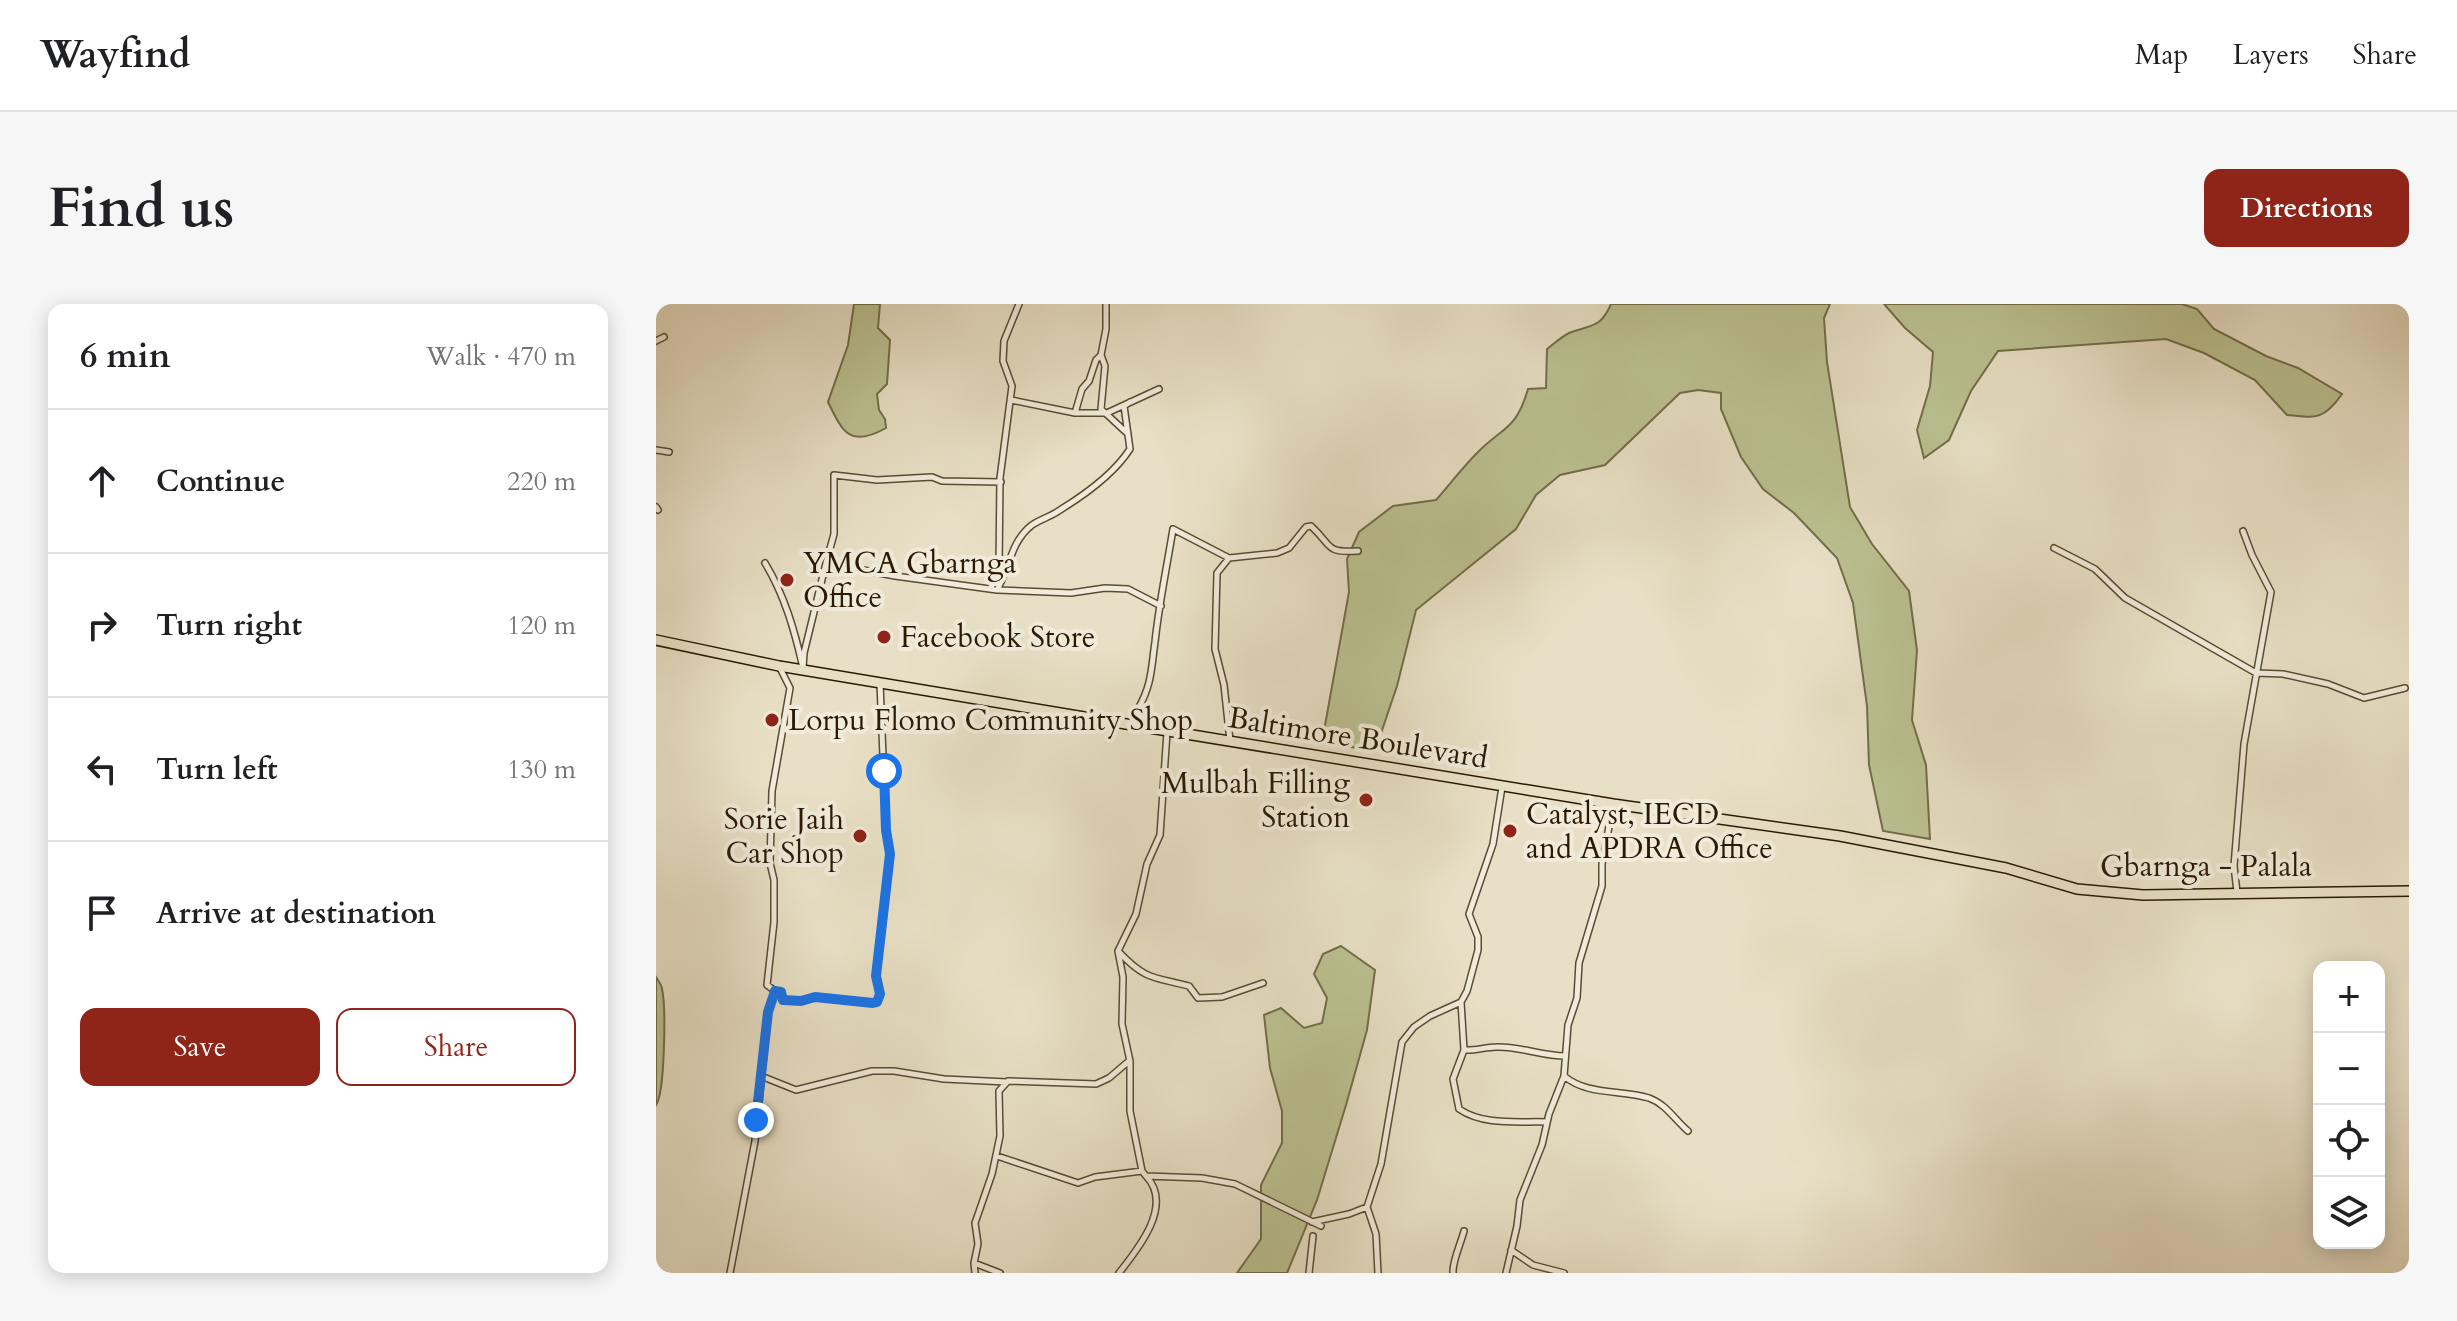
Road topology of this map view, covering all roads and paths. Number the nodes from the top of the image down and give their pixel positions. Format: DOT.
graph roads {
  1 [pos="1019,304"];
  2 [pos="1106,304"];
  3 [pos="664,337"];
  4 [pos="656,341"];
  5 [pos="1101,355"];
  6 [pos="1159,389"];
  7 [pos="1011,400"];
  8 [pos="1130,402"];
  9 [pos="1075,413"];
  10 [pos="1107,413"];
  11 [pos="1128,434"];
  12 [pos="656,450"];
  13 [pos="669,452"];
  14 [pos="1001,482"];
  15 [pos="2243,531"];
  16 [pos="2054,548"];
  17 [pos="1358,551"];
  18 [pos="1229,558"];
  19 [pos="765,563"];
  20 [pos="826,563"];
  21 [pos="994,589"];
  22 [pos="1161,606"];
  23 [pos="656,640"];
  24 [pos="779,666"];
  25 [pos="803,668"];
  26 [pos="2256,673"];
  27 [pos="880,682"];
  28 [pos="2405,688"];
  29 [pos="1138,709"];
  30 [pos="1168,731"];
  31 [pos="1230,741"];
  32 [pos="1502,786"];
  33 [pos="1613,804"];
  34 [pos="2006,868"];
  35 [pos="2409,891"];
  36 [pos="2237,893"];
  37 [pos="1118,951"];
  38 [pos="1263,983"];
  39 [pos="775,991"];
  40 [pos="1461,1002"];
  41 [pos="1464,1050"];
  42 [pos="1565,1056"];
  43 [pos="1130,1061"];
  44 [pos="761,1076"];
  45 [pos="1564,1076"];
  46 [pos="1008,1081"];
  47 [pos="1547,1122"];
  48 [pos="1688,1131"];
  49 [pos="997,1156"];
  50 [pos="1144,1173"];
  51 [pos="1367,1207"];
  52 [pos="1312,1222"];
  53 [pos="1321,1226"];
  54 [pos="1464,1231"];
  55 [pos="1313,1236"];
  56 [pos="1511,1250"];
  57 [pos="974,1263"];
  58 [pos="730,1273"];
  59 [pos="975,1273"];
  60 [pos="1000,1273"];
  61 [pos="1119,1273"];
  62 [pos="1309,1273"];
  63 [pos="1378,1273"];
  64 [pos="1453,1273"];
  65 [pos="1506,1273"];
  66 [pos="1564,1273"];
  1 -- 7 [label="street"];
  2 -- 5 [label="street"];
  3 -- 4 [label="street"];
  5 -- 9 [label="street"];
  5 -- 10 [label="street"];
  6 -- 8 [label="street"];
  7 -- 9 [label="street"];
  7 -- 14 [label="street"];
  8 -- 10 [label="street"];
  8 -- 11 [label="street"];
  9 -- 10 [label="street"];
  10 -- 11 [label="street"];
  11 -- 21 [label="street"];
  12 -- 13 [label="street"];
  14 -- 20 [label="street"];
  14 -- 21 [label="street"];
  15 -- 26 [label="street"];
  16 -- 26 [label="street"];
  17 -- 18 [label="street"];
  18 -- 22 [label="street"];
  18 -- 31 [label="street"];
  19 -- 25 [label="street"];
  20 -- 21 [label="street"];
  20 -- 25 [label="street"];
  21 -- 22 [label="street"];
  22 -- 29 [label="street"];
  23 -- 24 [label="highway, Baltimore Boulevard"];
  24 -- 25 [label="highway, Baltimore Boulevard"];
  24 -- 39 [label="street"];
  25 -- 27 [label="highway, Baltimore Boulevard"];
  26 -- 28 [label="street"];
  26 -- 36 [label="street"];
  27 -- 30 [label="highway, Baltimore Boulevard"];
  27 -- 39 [label="street"];
  30 -- 31 [label="highway, Baltimore Boulevard"];
  30 -- 37 [label="street"];
  31 -- 32 [label="highway, Baltimore Boulevard"];
  32 -- 33 [label="highway, Baltimore Boulevard"];
  32 -- 40 [label="street"];
  33 -- 34 [label="highway, Baltimore Boulevard"];
  33 -- 42 [label="street"];
  34 -- 36 [label="highway, Gbarnga - Palala"];
  35 -- 36 [label="highway, Gbarnga - Palala"];
  37 -- 38 [label="street"];
  37 -- 43 [label="street"];
  39 -- 44 [label="street"];
  40 -- 41 [label="street"];
  40 -- 51 [label="street"];
  41 -- 42 [label="street"];
  41 -- 47 [label="street"];
  42 -- 45 [label="street"];
  43 -- 46 [label="street"];
  43 -- 50 [label="street"];
  44 -- 46 [label="street"];
  44 -- 58 [label="street"];
  45 -- 47 [label="street"];
  45 -- 48 [label="street"];
  46 -- 49 [label="street"];
  47 -- 56 [label="street"];
  49 -- 50 [label="street"];
  49 -- 57 [label="street"];
  50 -- 52 [label="street"];
  50 -- 61 [label="street"];
  51 -- 52 [label="street"];
  51 -- 63 [label="street"];
  52 -- 53 [label="street"];
  54 -- 64 [label="street"];
  55 -- 62 [label="street"];
  56 -- 65 [label="street"];
  56 -- 66 [label="street"];
  57 -- 59 [label="street"];
  57 -- 60 [label="street"];
}
